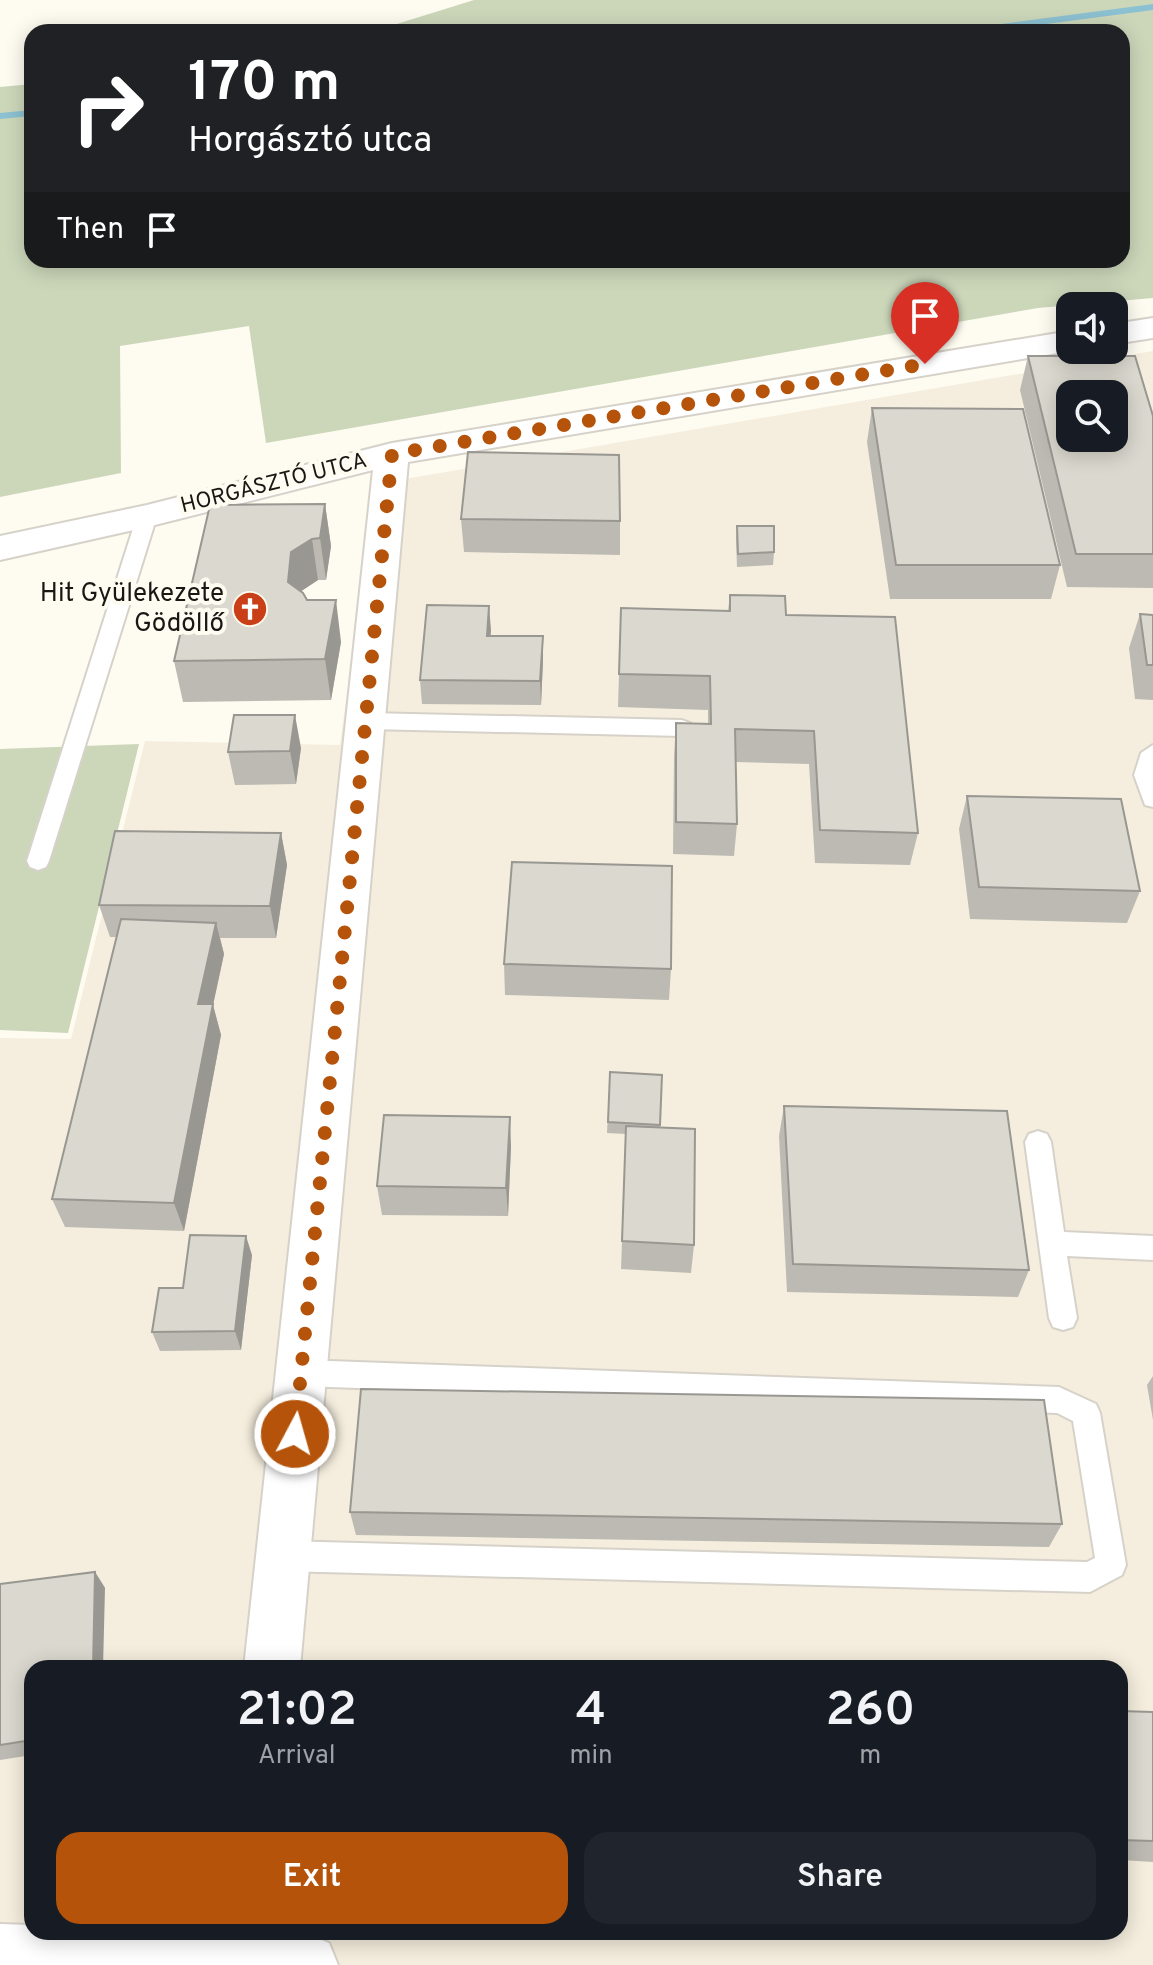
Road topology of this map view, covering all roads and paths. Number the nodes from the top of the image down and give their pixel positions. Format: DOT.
graph roads {
  1 [pos="1153,328"];
  2 [pos="1128,332"];
  3 [pos="1056,343"];
  4 [pos="392,454"];
  5 [pos="147,516"];
  6 [pos="0,548"];
  7 [pos="368,721"];
  8 [pos="682,728"];
  9 [pos="1153,753"];
  10 [pos="1153,799"];
  11 [pos="38,861"];
  12 [pos="1038,1142"];
  13 [pos="1052,1243"];
  14 [pos="1153,1248"];
  15 [pos="1063,1318"];
  16 [pos="302,1373"];
  17 [pos="283,1556"];
  18 [pos="273,1660"];
  19 [pos="244,1947"];
  20 [pos="0,1955"];
  21 [pos="93,1962"];
  22 [pos="307,1965"];
  1 -- 2 [label="street"];
  3 -- 4 [label="street, HORGÁSZTÓ UTCA"];
  4 -- 5 [label="street, HORGÁSZTÓ UTCA"];
  4 -- 7 [label="street"];
  5 -- 6 [label="street, HORGÁSZTÓ UTCA"];
  5 -- 11 [label="lane"];
  7 -- 8 [label="lane"];
  7 -- 16 [label="street"];
  9 -- 10 [label="lane"];
  12 -- 13 [label="lane"];
  13 -- 14 [label="lane"];
  13 -- 15 [label="lane"];
  16 -- 17 [label="street"];
  16 -- 17 [label="lane"];
  17 -- 18 [label="street"];
  19 -- 21 [label="street"];
  19 -- 22 [label="street"];
  20 -- 21 [label="street"];
}
